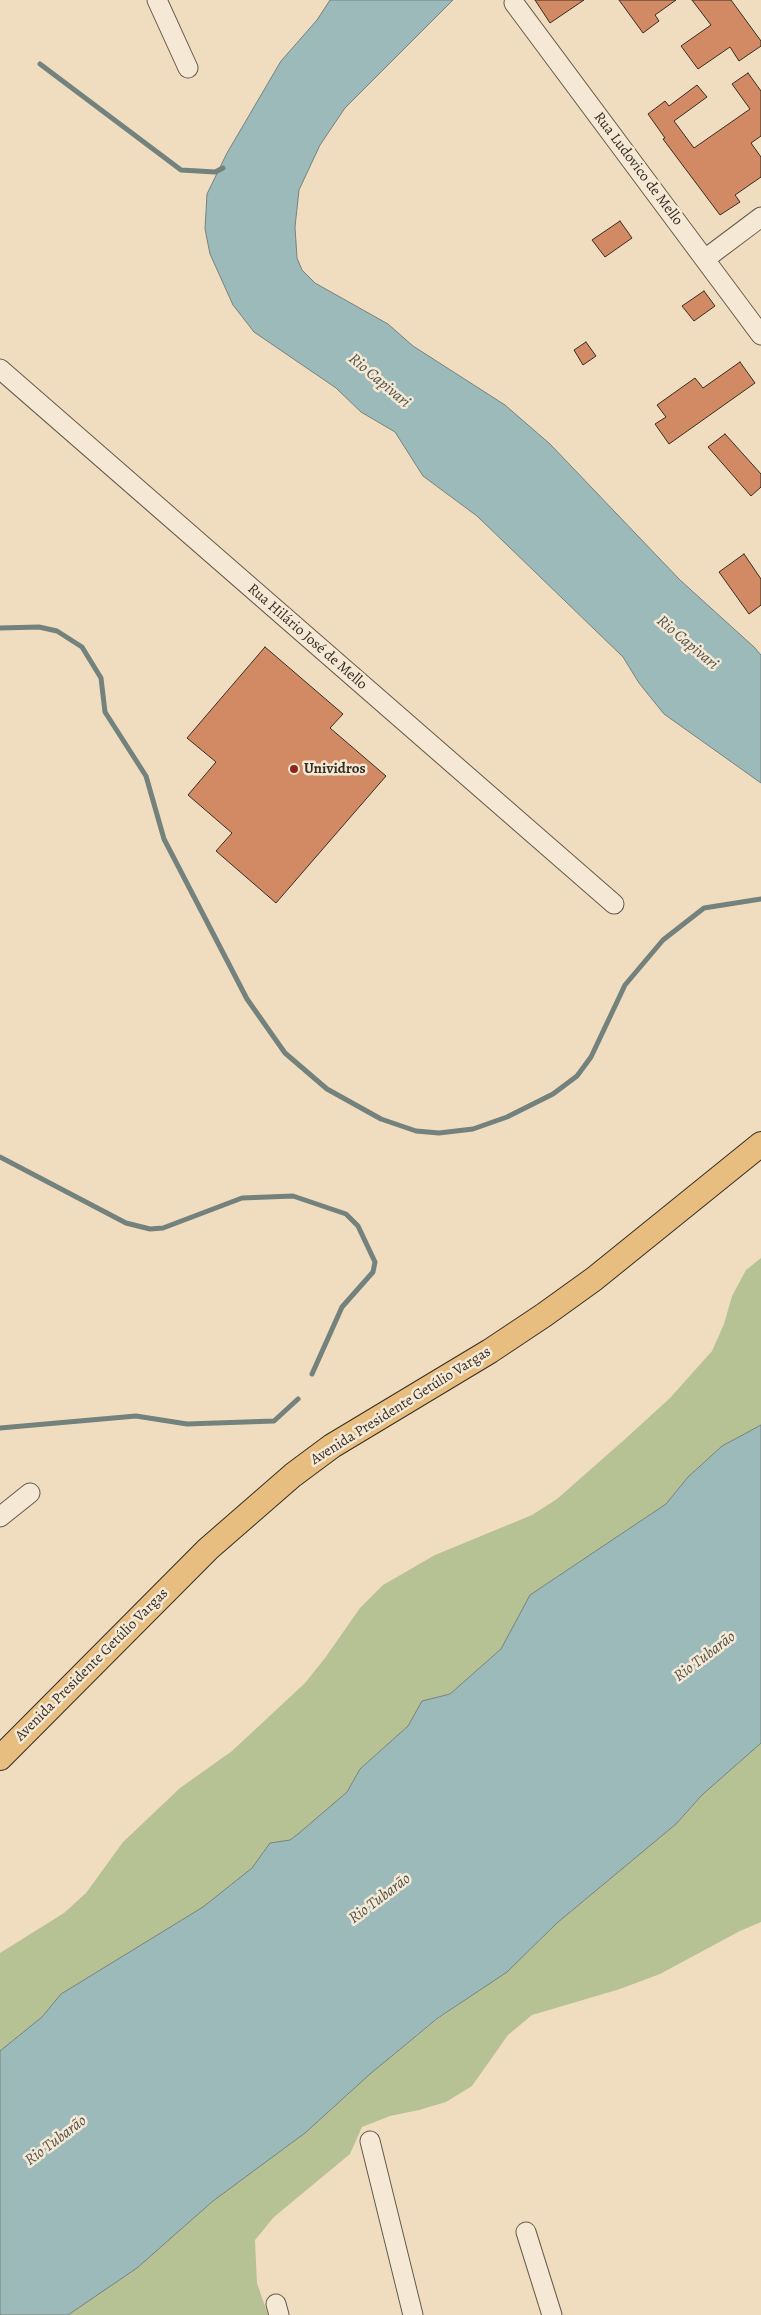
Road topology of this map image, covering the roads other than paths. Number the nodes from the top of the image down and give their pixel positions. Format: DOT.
graph roads {
  1 [pos="157,0"];
  2 [pos="514,4"];
  3 [pos="188,68"];
  4 [pos="761,217"];
  5 [pos="705,259"];
  6 [pos="761,334"];
  7 [pos="0,369"];
  8 [pos="614,904"];
  9 [pos="761,1144"];
  10 [pos="30,1493"];
  11 [pos="0,1517"];
  12 [pos="0,1758"];
  13 [pos="370,2141"];
  14 [pos="526,2232"];
  15 [pos="413,2315"];
  16 [pos="552,2315"];
  1 -- 3 [label="street"];
  2 -- 5 [label="street, Rua Ludovico de Mello"];
  4 -- 5 [label="street"];
  5 -- 6 [label="street, Rua Ludovico de Mello"];
  7 -- 8 [label="street, Rua Hilário José de Mello"];
  9 -- 12 [label="main road, Avenida Presidente Getúlio Vargas"];
  10 -- 11 [label="street"];
  13 -- 15 [label="street"];
  14 -- 16 [label="street"];
}
